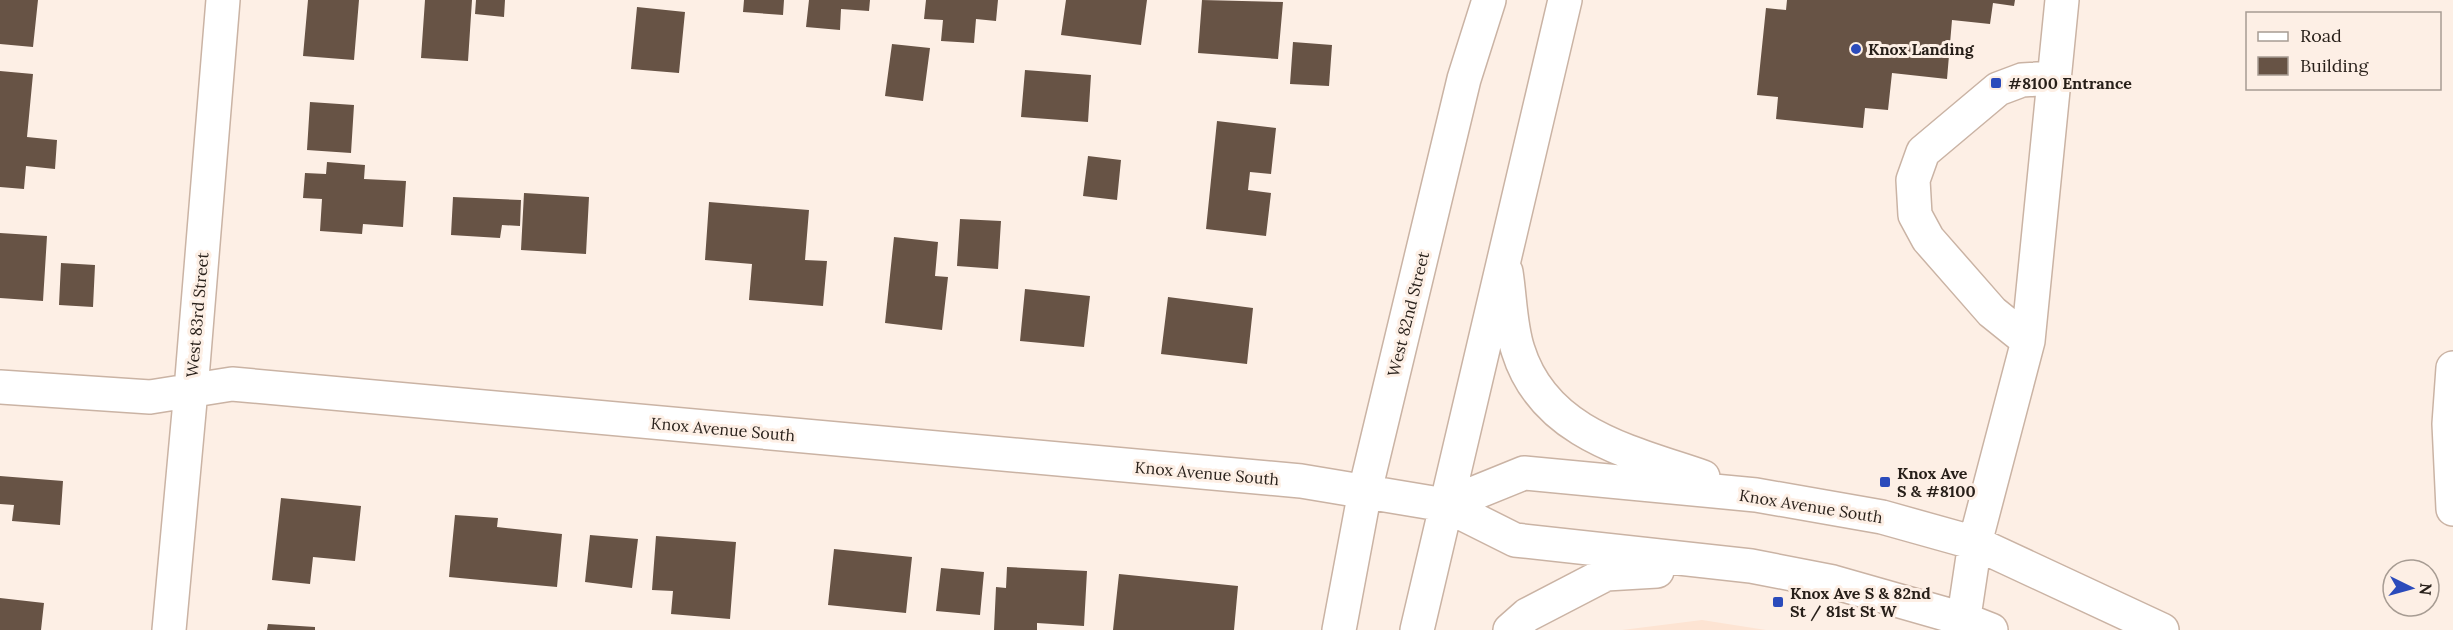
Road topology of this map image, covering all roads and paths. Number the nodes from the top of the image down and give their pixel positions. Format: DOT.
graph roads {
  1 [pos="223,0"];
  2 [pos="1489,0"];
  3 [pos="1565,0"];
  4 [pos="2062,0"];
  5 [pos="2054,78"];
  6 [pos="1503,257"];
  7 [pos="2028,341"];
  8 [pos="2453,368"];
  9 [pos="0,387"];
  10 [pos="191,390"];
  11 [pos="1365,491"];
  12 [pos="1756,495"];
  13 [pos="1445,505"];
  14 [pos="2453,509"];
  15 [pos="1975,543"];
  16 [pos="1751,566"];
  17 [pos="1972,626"];
  18 [pos="169,630"];
  19 [pos="1339,630"];
  20 [pos="1417,630"];
  21 [pos="1510,630"];
  22 [pos="2162,630"];
  1 -- 10 [label="street, West 83rd Street"];
  2 -- 11 [label="street, West 82nd Street"];
  3 -- 6 [label="street"];
  4 -- 5 [label="street"];
  5 -- 7 [label="street"];
  5 -- 7 [label="street"];
  6 -- 12 [label="street"];
  6 -- 13 [label="street"];
  7 -- 15 [label="street"];
  8 -- 14 [label="street"];
  9 -- 10 [label="street, Knox Avenue South"];
  10 -- 11 [label="street, Knox Avenue South"];
  10 -- 18 [label="street, West 83rd Street"];
  11 -- 13 [label="street, Knox Avenue South"];
  11 -- 19 [label="street, West 82nd Street"];
  12 -- 13 [label="street, Knox Avenue South"];
  12 -- 15 [label="street, Knox Avenue South"];
  13 -- 16 [label="street, Knox Avenue South"];
  13 -- 20 [label="street"];
  15 -- 17 [label="street"];
  15 -- 22 [label="street, Knox Avenue South"];
  16 -- 17 [label="street, Knox Avenue South"];
  16 -- 21 [label="street"];
}
